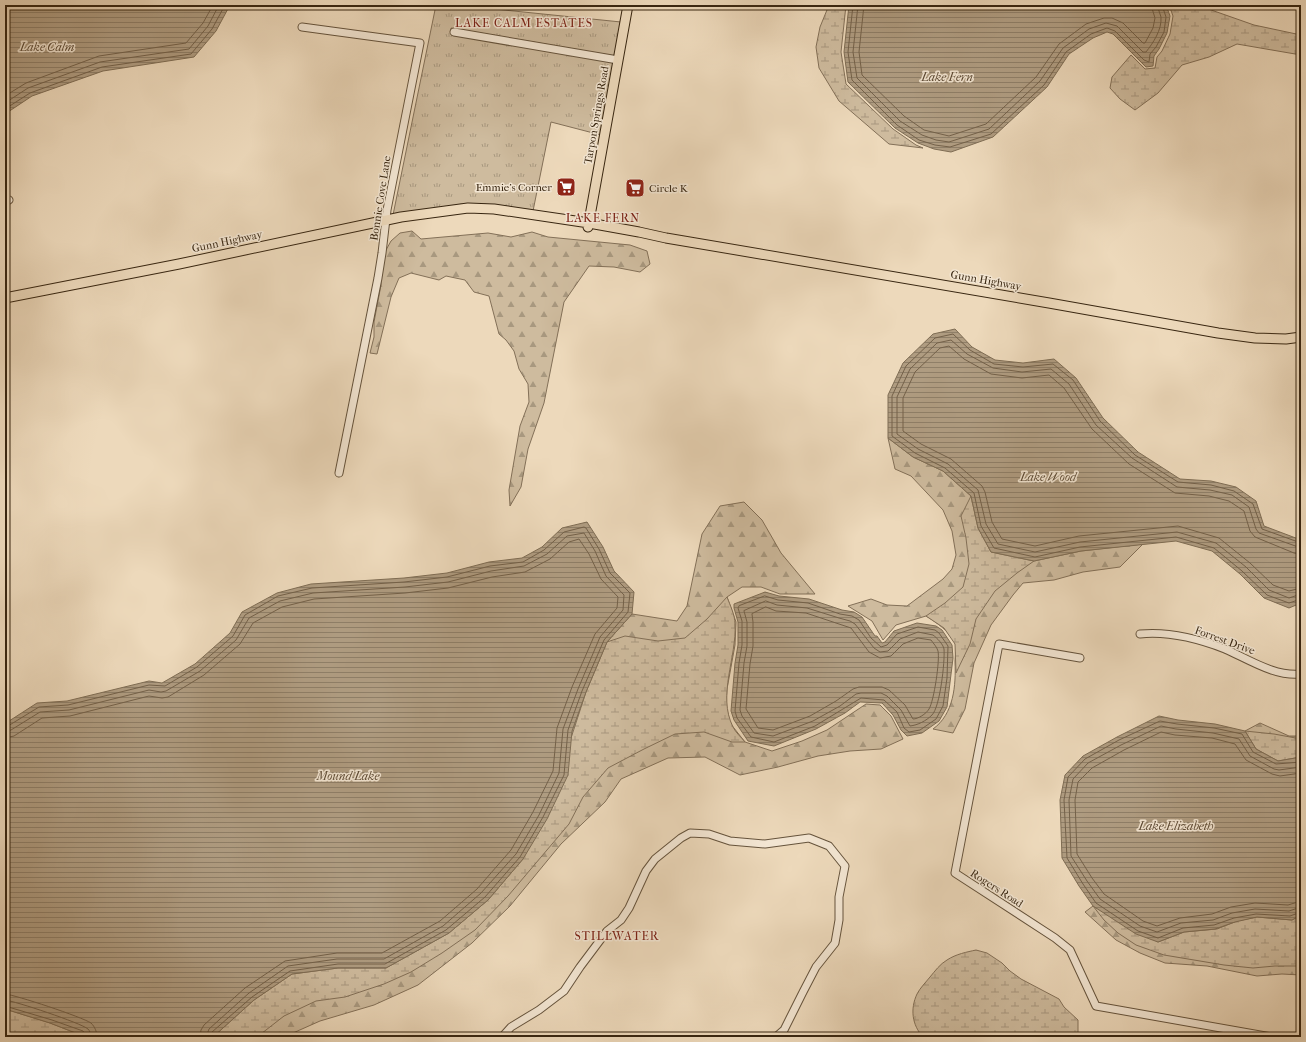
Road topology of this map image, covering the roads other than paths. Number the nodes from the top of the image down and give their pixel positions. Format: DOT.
graph roads {
  1 [pos="628,5"];
  2 [pos="302,27"];
  3 [pos="454,32"];
  4 [pos="618,60"];
  5 [pos="385,220"];
  6 [pos="588,226"];
  7 [pos="5,299"];
  8 [pos="1301,337"];
  9 [pos="339,473"];
  10 [pos="1140,634"];
  11 [pos="1080,658"];
  12 [pos="1301,674"];
  13 [pos="502,1037"];
  14 [pos="776,1037"];
  15 [pos="1272,1037"];
  1 -- 4 [label="main road, Tarpon Springs Road"];
  2 -- 5 [label="street, Bonnie Cove Lane"];
  3 -- 4 [label="street"];
  4 -- 6 [label="main road, Tarpon Springs Road"];
  5 -- 6 [label="main road, Gunn Highway"];
  5 -- 7 [label="main road, Gunn Highway"];
  5 -- 9 [label="street, Bonnie Cove Lane"];
  6 -- 8 [label="main road, Gunn Highway"];
  10 -- 12 [label="street, Forrest Drive"];
  11 -- 15 [label="street, Rogers Road"];
  13 -- 14 [label="street"];
}
